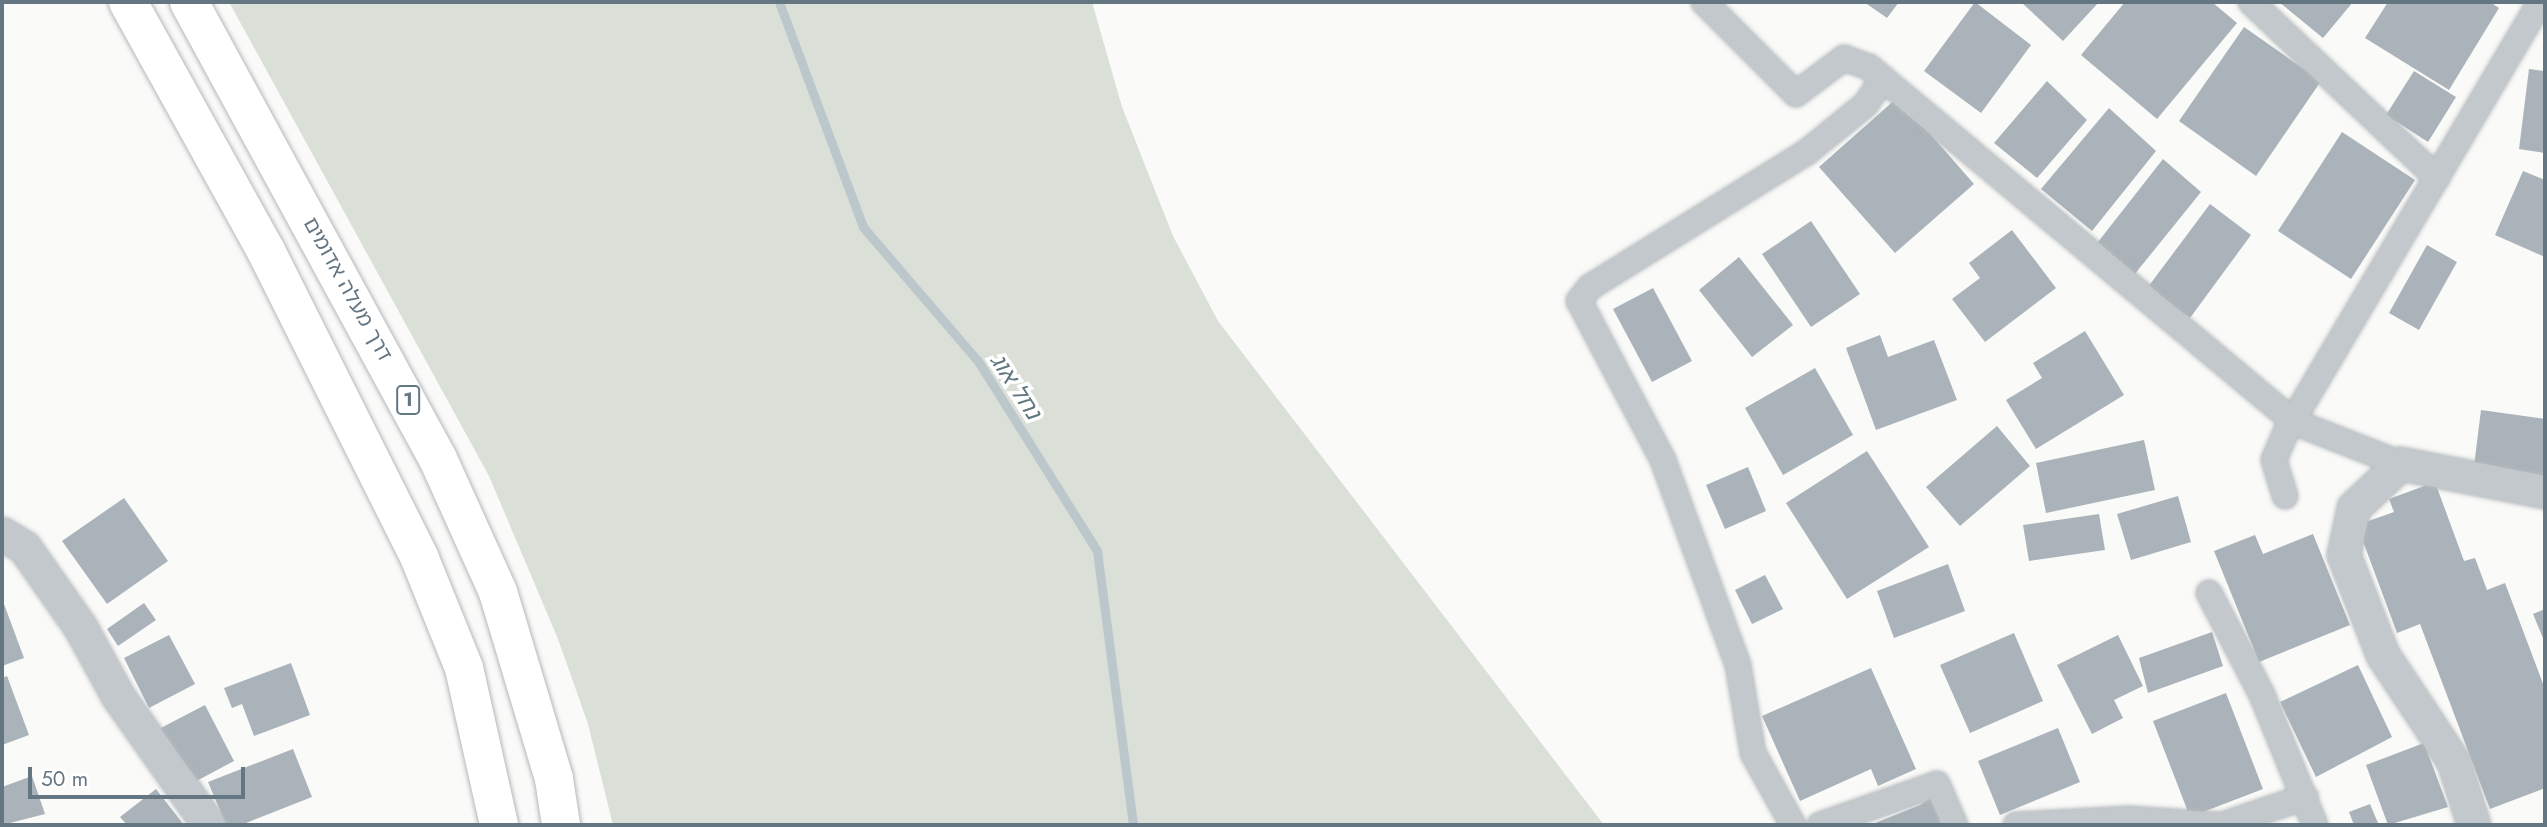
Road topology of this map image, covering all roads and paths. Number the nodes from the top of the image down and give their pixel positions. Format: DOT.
graph roads {
  1 [pos="128,2"];
  2 [pos="189,2"];
  3 [pos="1704,2"];
  4 [pos="2251,2"];
  5 [pos="2540,2"];
  6 [pos="1883,79"];
  7 [pos="2437,178"];
  8 [pos="2294,422"];
  9 [pos="2401,464"];
  10 [pos="2545,492"];
  11 [pos="2285,496"];
  12 [pos="2,534"];
  13 [pos="2209,593"];
  14 [pos="2305,797"];
  15 [pos="2468,824"];
  16 [pos="209,825"];
  17 [pos="499,825"];
  18 [pos="561,825"];
  19 [pos="1793,825"];
  20 [pos="1820,825"];
  21 [pos="1955,825"];
  22 [pos="2016,825"];
  23 [pos="2221,825"];
  24 [pos="2315,825"];
  1 -- 17 [label="highway"];
  2 -- 18 [label="highway, דרך מעלה אדומים / 1"];
  3 -- 6 [label="street"];
  4 -- 7 [label="street"];
  5 -- 7 [label="street"];
  6 -- 8 [label="street"];
  6 -- 19 [label="street"];
  7 -- 8 [label="street"];
  8 -- 9 [label="street"];
  8 -- 11 [label="street"];
  9 -- 10 [label="street"];
  9 -- 15 [label="street"];
  12 -- 16 [label="street"];
  13 -- 14 [label="street"];
  14 -- 23 [label="street"];
  14 -- 24 [label="street"];
  20 -- 21 [label="street"];
  22 -- 23 [label="street"];
}
